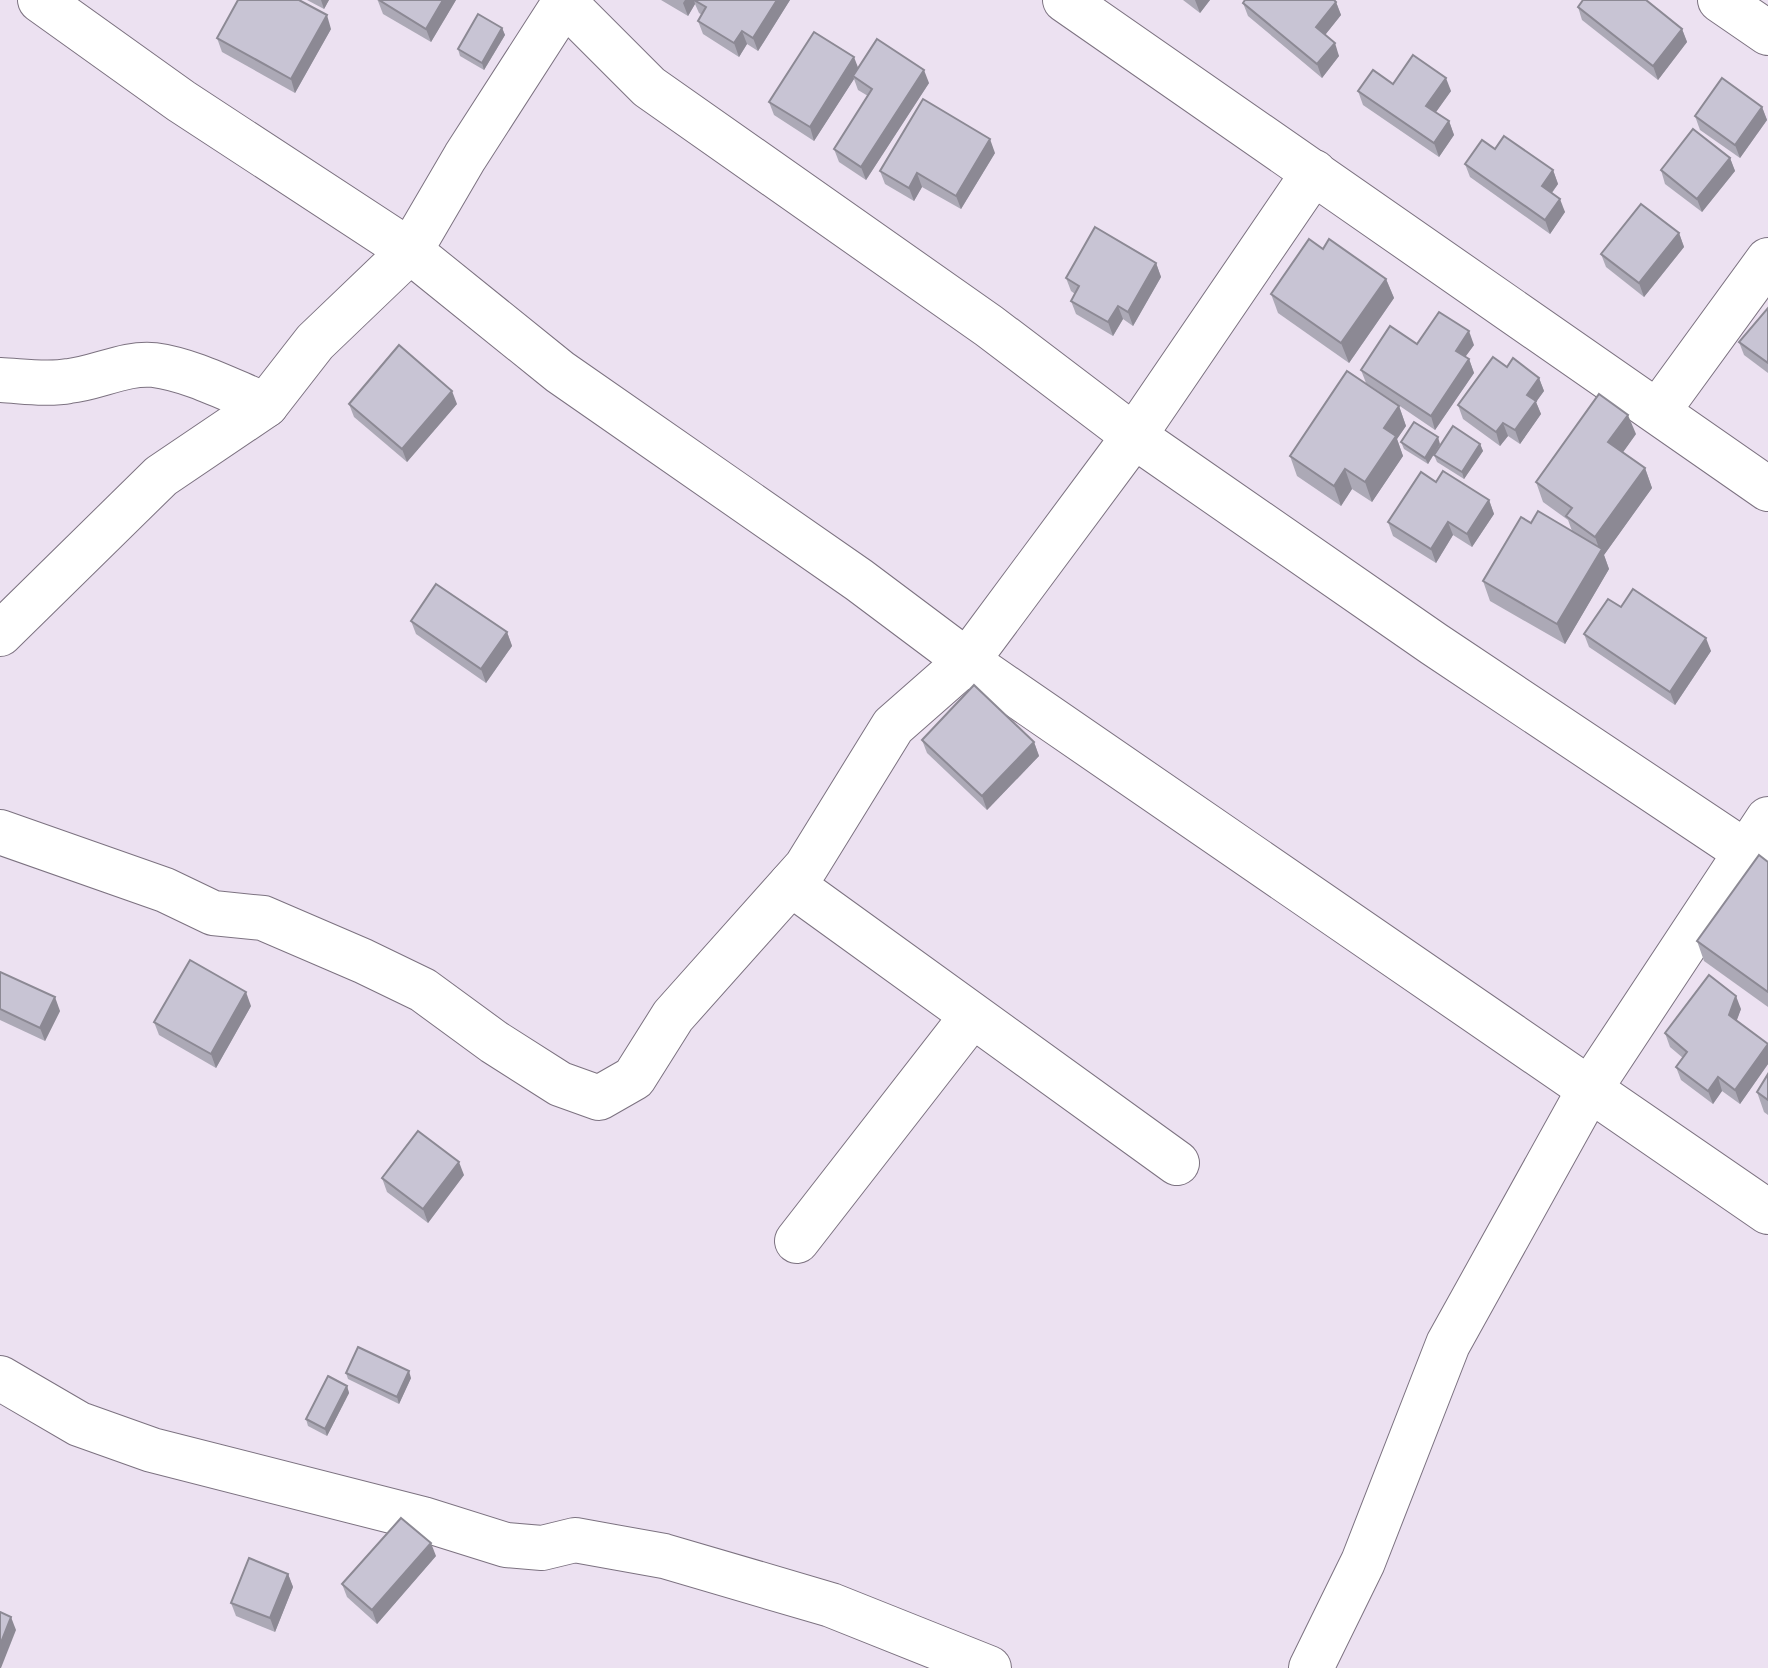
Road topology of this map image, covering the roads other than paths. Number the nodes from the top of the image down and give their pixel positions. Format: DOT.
graph roads {
  1 [pos="40,0"];
  2 [pos="1065,0"];
  3 [pos="1720,0"];
  4 [pos="564,1"];
  5 [pos="1768,33"];
  6 [pos="1314,172"];
  7 [pos="410,251"];
  8 [pos="1768,260"];
  9 [pos="0,380"];
  10 [pos="266,405"];
  11 [pos="1658,411"];
  12 [pos="1134,436"];
  13 [pos="1768,489"];
  14 [pos="0,634"];
  15 [pos="967,661"];
  16 [pos="0,832"];
  17 [pos="1760,846"];
  18 [pos="791,884"];
  19 [pos="972,1016"];
  20 [pos="1589,1090"];
  21 [pos="1177,1163"];
  22 [pos="1768,1212"];
  23 [pos="797,1241"];
  24 [pos="0,1378"];
  25 [pos="989,1668"];
  26 [pos="1311,1668"];
  1 -- 7 [label="street"];
  2 -- 6 [label="street"];
  3 -- 5 [label="street"];
  4 -- 7 [label="street"];
  4 -- 12 [label="street"];
  6 -- 11 [label="street"];
  6 -- 12 [label="street"];
  7 -- 10 [label="street"];
  7 -- 15 [label="street"];
  8 -- 11 [label="street"];
  9 -- 10 [label="street"];
  10 -- 14 [label="street"];
  11 -- 13 [label="street"];
  12 -- 15 [label="street"];
  12 -- 17 [label="street"];
  15 -- 18 [label="street"];
  15 -- 20 [label="street"];
  16 -- 18 [label="street"];
  17 -- 20 [label="street"];
  18 -- 19 [label="street"];
  19 -- 21 [label="street"];
  19 -- 23 [label="street"];
  20 -- 22 [label="street"];
  20 -- 26 [label="street"];
  24 -- 25 [label="street"];
}
